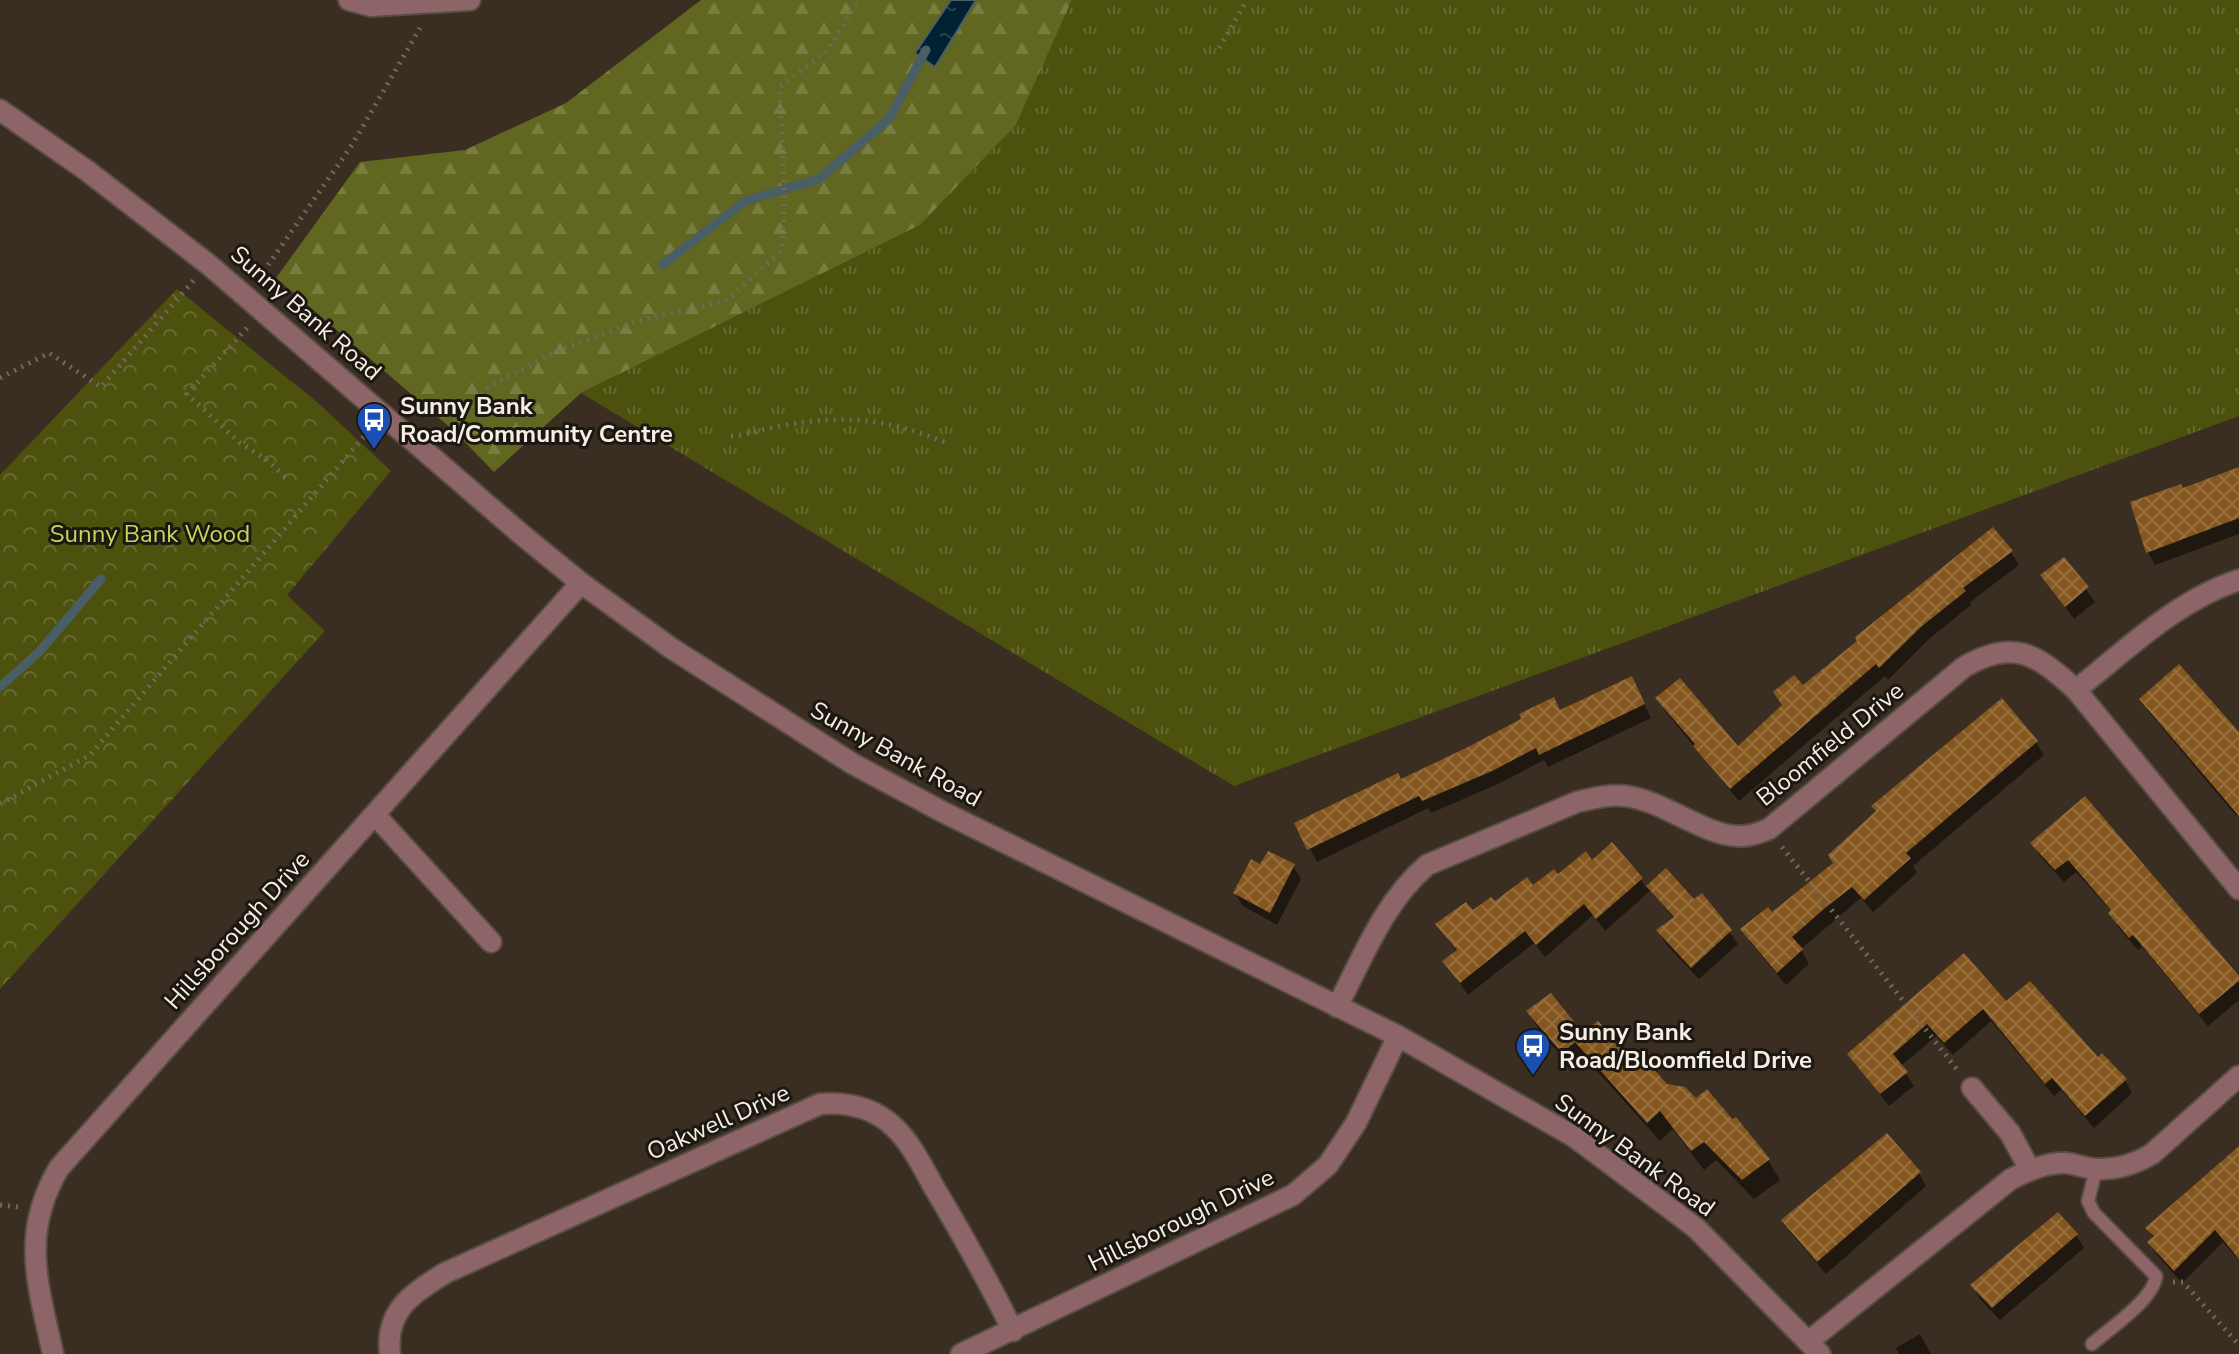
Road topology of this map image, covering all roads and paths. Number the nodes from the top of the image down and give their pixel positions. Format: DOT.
graph roads {
  1 [pos="349,0"];
  2 [pos="470,0"];
  3 [pos="858,0"];
  4 [pos="1247,0"];
  5 [pos="434,3"];
  6 [pos="1219,48"];
  7 [pos="0,110"];
  8 [pos="208,264"];
  9 [pos="247,295"];
  10 [pos="263,309"];
  11 [pos="0,378"];
  12 [pos="383,414"];
  13 [pos="731,436"];
  14 [pos="949,444"];
  15 [pos="431,457"];
  16 [pos="286,478"];
  17 [pos="2239,580"];
  18 [pos="581,583"];
  19 [pos="2076,690"];
  20 [pos="0,804"];
  21 [pos="376,816"];
  22 [pos="1769,829"];
  23 [pos="2239,889"];
  24 [pos="491,942"];
  25 [pos="1337,1007"];
  26 [pos="1398,1036"];
  27 [pos="2239,1076"];
  28 [pos="1972,1088"];
  29 [pos="2096,1169"];
  30 [pos="2030,1170"];
  31 [pos="2156,1281"];
  32 [pos="1013,1331"];
  33 [pos="2092,1344"];
  34 [pos="2239,1345"];
  35 [pos="1814,1347"];
  36 [pos="53,1354"];
  37 [pos="390,1354"];
  38 [pos="961,1354"];
  1 -- 5 [label="street"];
  2 -- 5 [label="street"];
  3 -- 15 [label="path"];
  4 -- 6 [label="path"];
  5 -- 9 [label="path"];
  7 -- 8 [label="street, Sunny Bank Road"];
  8 -- 9 [label="street, Sunny Bank Road"];
  8 -- 11 [label="path"];
  9 -- 10 [label="street, Sunny Bank Road"];
  10 -- 12 [label="street, Sunny Bank Road"];
  10 -- 16 [label="path"];
  12 -- 15 [label="street, Sunny Bank Road"];
  12 -- 20 [label="path"];
  13 -- 14 [label="path"];
  15 -- 18 [label="street, Sunny Bank Road"];
  17 -- 19 [label="street"];
  18 -- 21 [label="street, Hillsborough Drive"];
  18 -- 25 [label="street, Sunny Bank Road"];
  19 -- 22 [label="street, Bloomfield Drive"];
  19 -- 23 [label="street, Bloomfield Drive"];
  21 -- 24 [label="street"];
  21 -- 36 [label="street, Hillsborough Drive"];
  22 -- 25 [label="street, Bloomfield Drive"];
  22 -- 28 [label="path"];
  25 -- 26 [label="street, Sunny Bank Road"];
  26 -- 32 [label="street, Hillsborough Drive"];
  26 -- 35 [label="street, Sunny Bank Road"];
  27 -- 29 [label="street"];
  28 -- 30 [label="street"];
  29 -- 30 [label="street"];
  29 -- 31 [label="lane"];
  30 -- 35 [label="street"];
  31 -- 33 [label="lane"];
  31 -- 34 [label="path"];
  32 -- 37 [label="street, Oakwell Drive"];
  32 -- 38 [label="street, Hillsborough Drive"];
}
